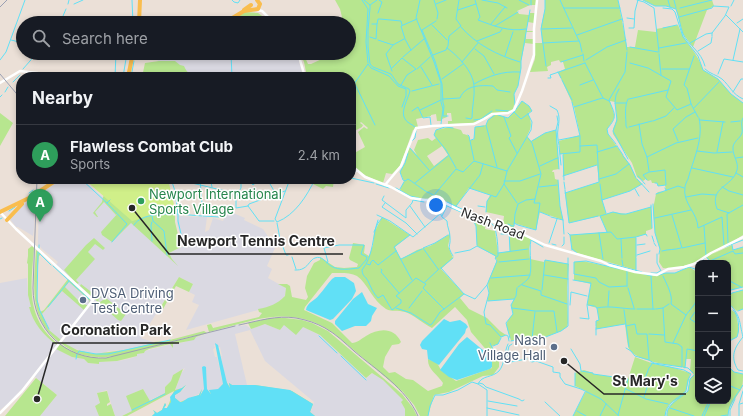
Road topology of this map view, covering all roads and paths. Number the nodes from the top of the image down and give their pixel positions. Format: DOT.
graph roads {
  1 [pos="139,0"];
  2 [pos="537,0"];
  3 [pos="257,1"];
  4 [pos="252,3"];
  5 [pos="258,9"];
  6 [pos="138,16"];
  7 [pos="233,16"];
  8 [pos="235,16"];
  9 [pos="266,16"];
  10 [pos="131,60"];
  11 [pos="300,60"];
  12 [pos="17,72"];
  13 [pos="30,72"];
  14 [pos="128,72"];
  15 [pos="304,72"];
  16 [pos="16,73"];
  17 [pos="0,82"];
  18 [pos="356,171"];
  19 [pos="48,184"];
  20 [pos="50,184"];
  21 [pos="385,185"];
  22 [pos="26,200"];
  23 [pos="0,211"];
  24 [pos="6,218"];
  25 [pos="743,237"];
  26 [pos="0,413"];
  1 -- 6 [label="main road"];
  2 -- 21 [label="street"];
  3 -- 4 [label="main road"];
  3 -- 5 [label="main road"];
  4 -- 5 [label="main road"];
  4 -- 7 [label="main road"];
  5 -- 8 [label="main road"];
  5 -- 9 [label="street"];
  10 -- 14 [label="main road"];
  11 -- 15 [label="street"];
  12 -- 13 [label="street"];
  16 -- 17 [label="street"];
  18 -- 21 [label="street, Nash Road"];
  19 -- 23 [label="main road"];
  20 -- 22 [label="main road"];
  21 -- 25 [label="street, Nash Road"];
  22 -- 23 [label="main road"];
  22 -- 24 [label="main road"];
  23 -- 24 [label="street"];
  24 -- 26 [label="street"];
}
